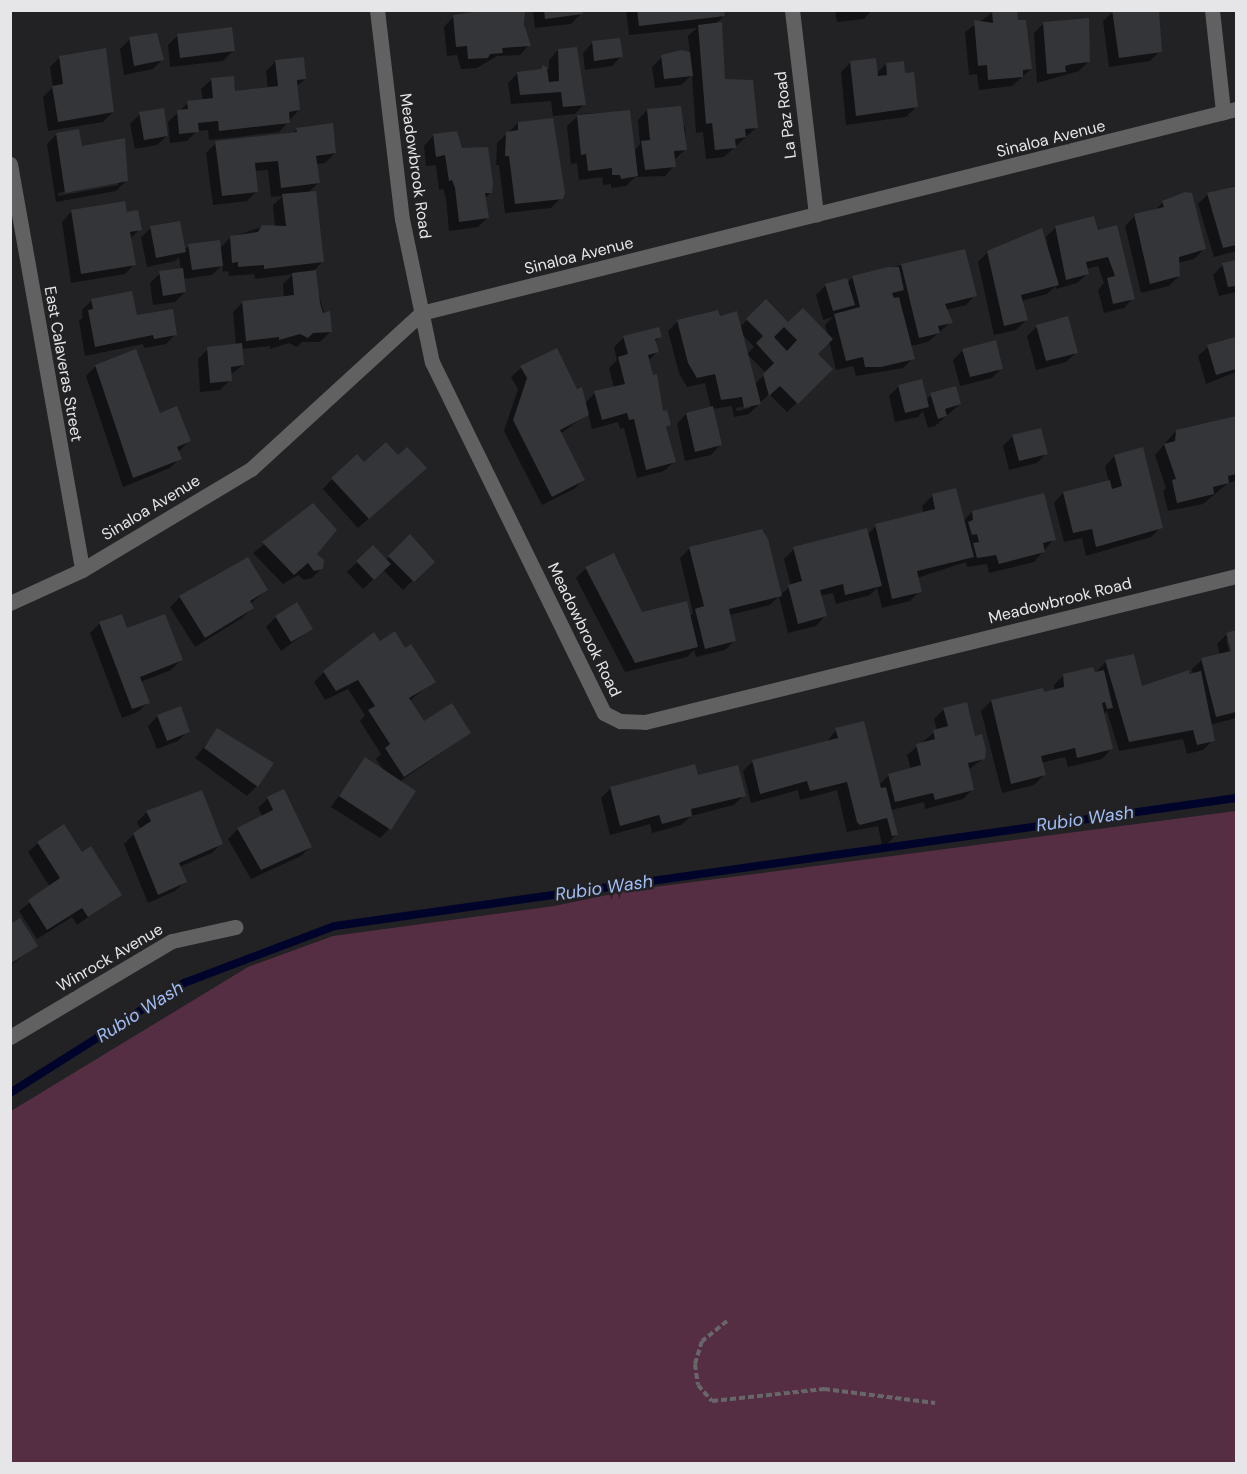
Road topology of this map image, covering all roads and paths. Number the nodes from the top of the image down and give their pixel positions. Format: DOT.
graph roads {
  1 [pos="377,10"];
  2 [pos="792,10"];
  3 [pos="1212,10"];
  4 [pos="1230,110"];
  5 [pos="10,164"];
  6 [pos="816,215"];
  7 [pos="421,313"];
  8 [pos="82,570"];
  9 [pos="1236,576"];
  10 [pos="10,603"];
  11 [pos="235,927"];
  12 [pos="10,1037"];
  13 [pos="727,1321"];
  14 [pos="935,1403"];
  1 -- 7 [label="street, Meadowbrook Road"];
  2 -- 6 [label="street, La Paz Road"];
  3 -- 4 [label="street"];
  4 -- 6 [label="street, Sinaloa Avenue"];
  5 -- 8 [label="street, East Calaveras Street"];
  6 -- 7 [label="street, Sinaloa Avenue"];
  7 -- 8 [label="street, Sinaloa Avenue"];
  7 -- 9 [label="street, Meadowbrook Road"];
  8 -- 10 [label="street, Sinaloa Avenue"];
  11 -- 12 [label="street, Winrock Avenue"];
  13 -- 14 [label="path"];
}
